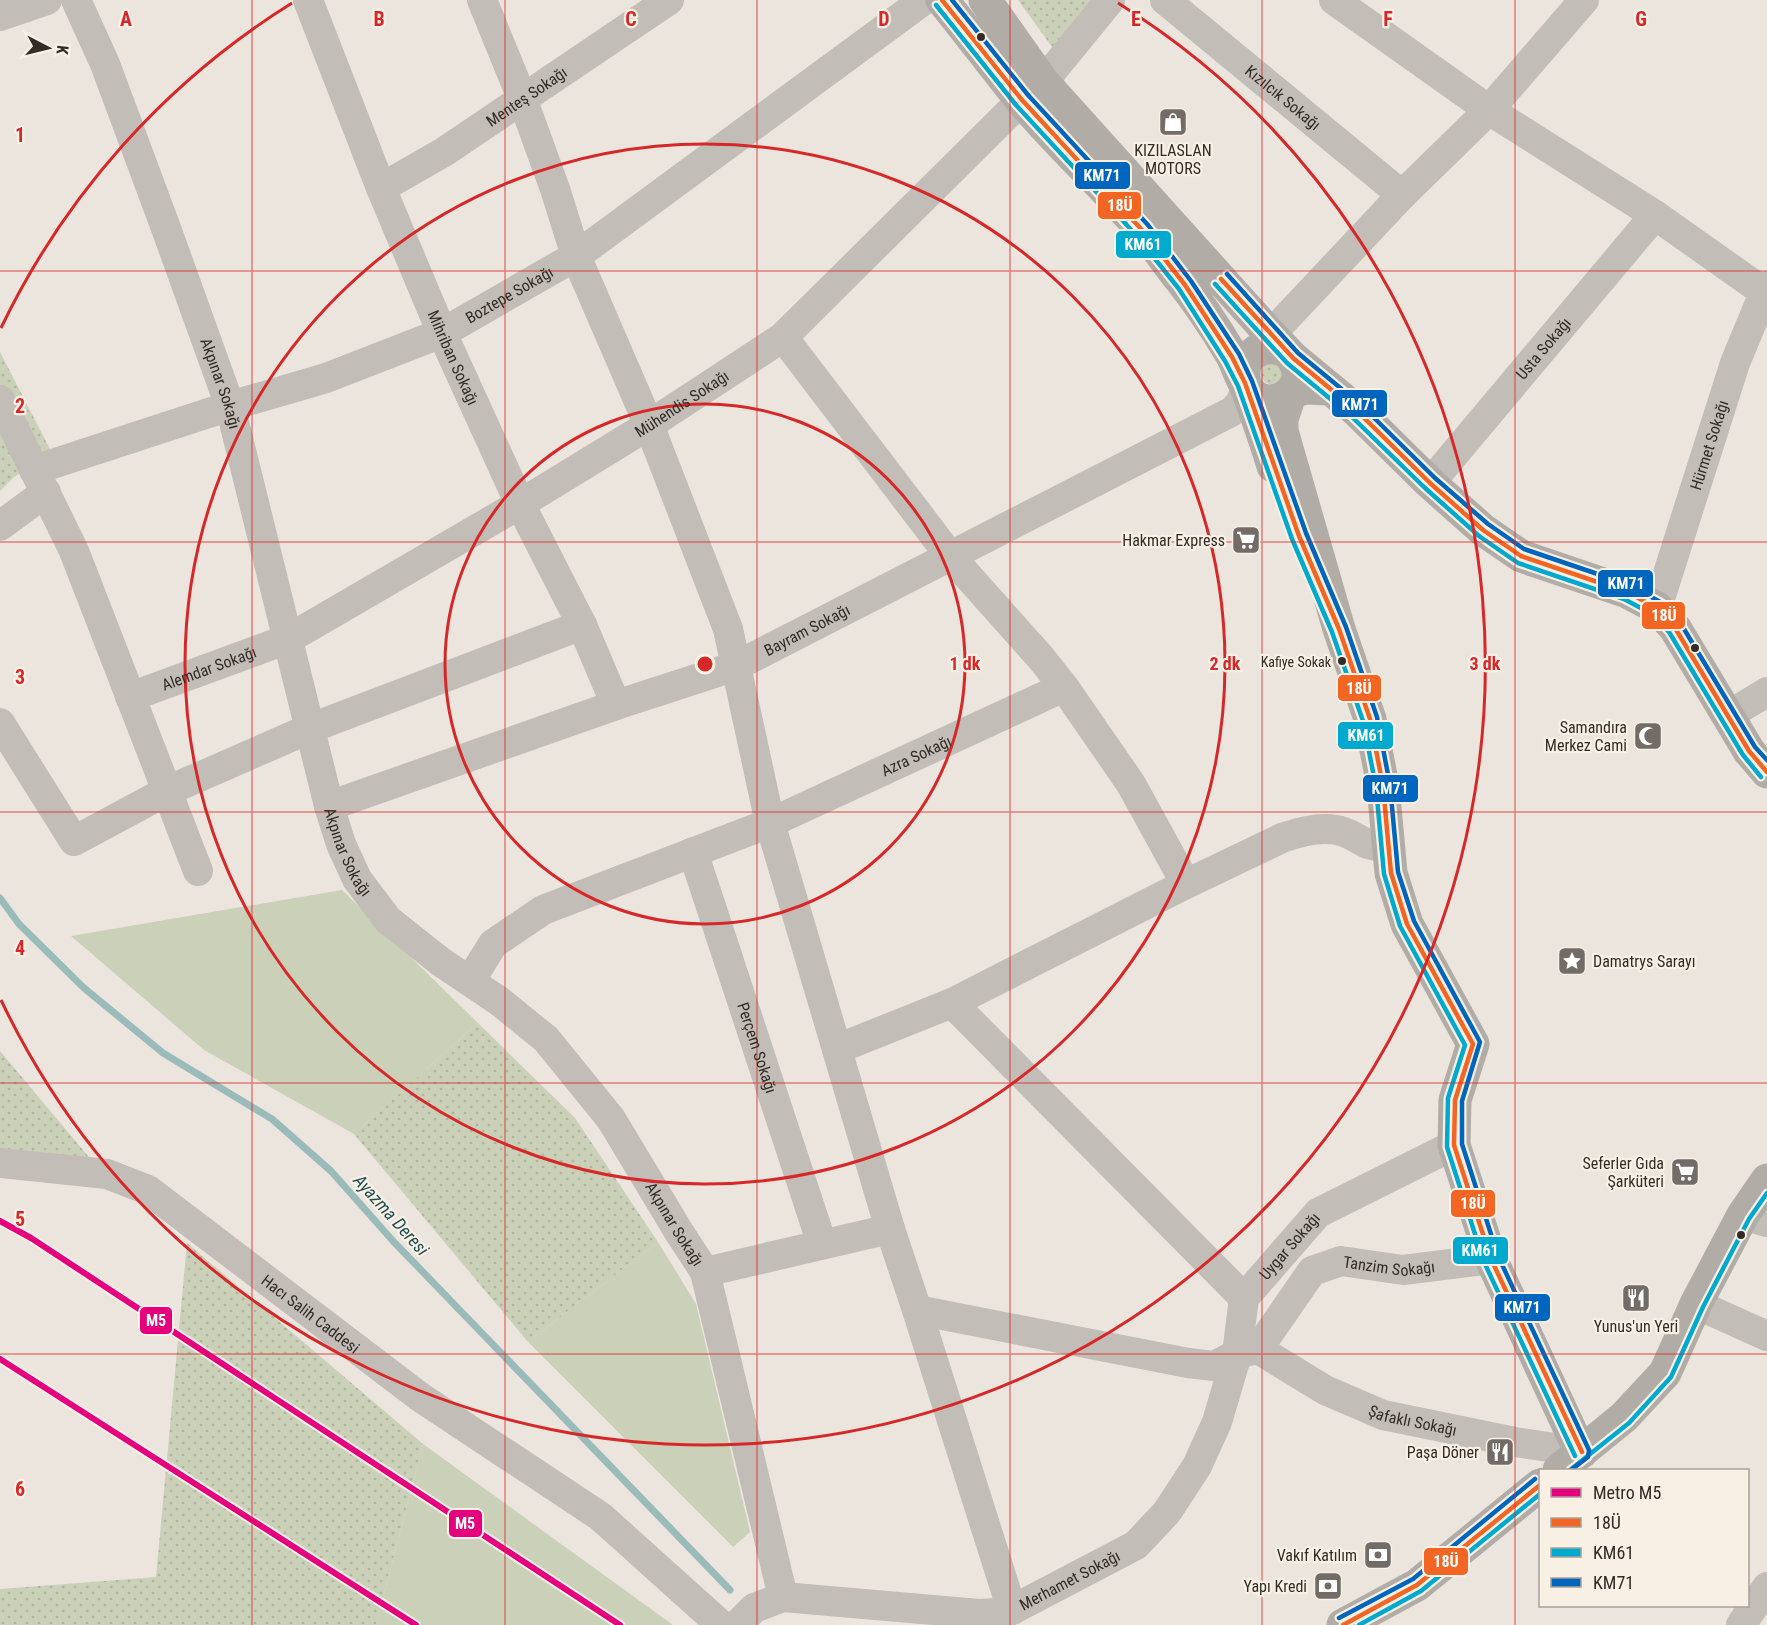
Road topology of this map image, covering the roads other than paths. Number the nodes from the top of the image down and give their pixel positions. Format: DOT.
graph roads {
  1 [pos="46,0"];
  2 [pos="76,0"];
  3 [pos="308,0"];
  4 [pos="482,0"];
  5 [pos="669,0"];
  6 [pos="924,0"];
  7 [pos="942,0"];
  8 [pos="985,0"];
  9 [pos="1110,0"];
  10 [pos="1165,0"];
  11 [pos="1334,0"];
  12 [pos="1584,0"];
  13 [pos="0,16"];
  14 [pos="1032,91"];
  15 [pos="522,98"];
  16 [pos="1490,110"];
  17 [pos="381,188"];
  18 [pos="1402,195"];
  19 [pos="1655,216"];
  20 [pos="576,256"];
  21 [pos="1765,289"];
  22 [pos="442,333"];
  23 [pos="783,337"];
  24 [pos="1265,346"];
  25 [pos="1293,358"];
  26 [pos="1330,389"];
  27 [pos="1291,392"];
  28 [pos="0,400"];
  29 [pos="230,406"];
  30 [pos="649,425"];
  31 [pos="40,481"];
  32 [pos="1430,483"];
  33 [pos="520,504"];
  34 [pos="0,526"];
  35 [pos="950,556"];
  36 [pos="1658,608"];
  37 [pos="582,625"];
  38 [pos="1340,628"];
  39 [pos="288,639"];
  40 [pos="736,666"];
  41 [pos="1064,687"];
  42 [pos="1767,692"];
  43 [pos="130,697"];
  44 [pos="616,705"];
  45 [pos="1727,716"];
  46 [pos="0,723"];
  47 [pos="310,728"];
  48 [pos="1767,772"];
  49 [pos="167,791"];
  50 [pos="328,806"];
  51 [pos="770,823"];
  52 [pos="1389,846"];
  53 [pos="693,852"];
  54 [pos="198,871"];
  55 [pos="1186,884"];
  56 [pos="470,981"];
  57 [pos="952,1003"];
  58 [pos="837,1049"];
  59 [pos="1454,1145"];
  60 [pos="0,1163"];
  61 [pos="1767,1180"];
  62 [pos="1755,1219"];
  63 [pos="890,1229"];
  64 [pos="822,1244"];
  65 [pos="1491,1258"];
  66 [pos="705,1272"];
  67 [pos="1244,1298"];
  68 [pos="1696,1304"];
  69 [pos="917,1310"];
  70 [pos="1767,1336"];
  71 [pos="1247,1352"];
  72 [pos="1570,1461"];
  73 [pos="1539,1486"];
  74 [pos="783,1597"];
  75 [pos="1012,1610"];
  76 [pos="721,1625"];
  77 [pos="737,1625"];
  78 [pos="1343,1625"];
  1 -- 13 [label="street"];
  2 -- 29 [label="street, Akpınar Sokağı"];
  3 -- 17 [label="street, Mihriban Sokağı"];
  4 -- 15 [label="street"];
  5 -- 15 [label="street, Menteş Sokağı"];
  6 -- 20 [label="street, Boztepe Sokağı"];
  7 -- 14 [label="main road"];
  8 -- 14 [label="main road"];
  9 -- 14 [label="street, Mühendis Sokağı"];
  10 -- 18 [label="street, Kızılcık Sokağı"];
  11 -- 16 [label="street"];
  12 -- 16 [label="street"];
  14 -- 23 [label="street, Mühendis Sokağı"];
  14 -- 24 [label="main road"];
  14 -- 24 [label="main road"];
  15 -- 17 [label="street, Menteş Sokağı"];
  15 -- 20 [label="street"];
  16 -- 18 [label="street"];
  16 -- 19 [label="street"];
  17 -- 22 [label="street, Mihriban Sokağı"];
  18 -- 24 [label="street"];
  19 -- 21 [label="street"];
  19 -- 32 [label="street, Usta Sokağı"];
  20 -- 22 [label="street, Boztepe Sokağı"];
  20 -- 30 [label="street"];
  21 -- 36 [label="street, Hürmet Sokağı"];
  22 -- 29 [label="street, Boztepe Sokağı"];
  22 -- 33 [label="street, Mihriban Sokağı"];
  23 -- 30 [label="street, Mühendis Sokağı"];
  23 -- 35 [label="street"];
  24 -- 25 [label="main road"];
  24 -- 27 [label="main road"];
  24 -- 35 [label="street, Bayram Sokağı"];
  24 -- 38 [label="main road"];
  25 -- 26 [label="main road"];
  25 -- 27 [label="main road"];
  26 -- 27 [label="main road"];
  26 -- 32 [label="main road"];
  27 -- 38 [label="main road"];
  28 -- 31 [label="street"];
  29 -- 31 [label="street, Boztepe Sokağı"];
  29 -- 39 [label="street, Akpınar Sokağı"];
  30 -- 33 [label="street, Mühendis Sokağı"];
  30 -- 40 [label="street"];
  31 -- 34 [label="street, Boztepe Sokağı"];
  31 -- 43 [label="street"];
  32 -- 36 [label="main road"];
  33 -- 37 [label="street, Mihriban Sokağı"];
  33 -- 39 [label="street, Mühendis Sokağı"];
  35 -- 40 [label="street, Bayram Sokağı"];
  35 -- 41 [label="street"];
  36 -- 45 [label="main road"];
  37 -- 44 [label="street, Mihriban Sokağı"];
  37 -- 47 [label="street"];
  38 -- 52 [label="main road"];
  39 -- 43 [label="street, Alemdar Sokağı"];
  39 -- 47 [label="street, Akpınar Sokağı"];
  40 -- 44 [label="street, Bayram Sokağı"];
  40 -- 51 [label="street"];
  41 -- 51 [label="street, Azra Sokağı"];
  41 -- 55 [label="street"];
  42 -- 45 [label="street"];
  43 -- 49 [label="street"];
  44 -- 50 [label="street, Bayram Sokağı"];
  45 -- 48 [label="main road"];
  46 -- 49 [label="street"];
  47 -- 49 [label="street"];
  47 -- 50 [label="street, Akpınar Sokağı"];
  49 -- 54 [label="street"];
  50 -- 56 [label="street, Akpınar Sokağı"];
  51 -- 53 [label="street, Azra Sokağı"];
  51 -- 58 [label="street"];
  52 -- 55 [label="street"];
  52 -- 59 [label="main road"];
  53 -- 56 [label="street, Azra Sokağı"];
  53 -- 64 [label="street, Perçem Sokağı"];
  55 -- 57 [label="street"];
  56 -- 66 [label="street, Akpınar Sokağı"];
  57 -- 58 [label="street"];
  57 -- 67 [label="street"];
  58 -- 63 [label="street"];
  59 -- 65 [label="main road"];
  59 -- 67 [label="street, Uygar Sokağı"];
  60 -- 76 [label="street, Hacı Salih Caddesi"];
  61 -- 62 [label="main road"];
  62 -- 68 [label="main road"];
  63 -- 64 [label="street"];
  63 -- 69 [label="street"];
  64 -- 66 [label="street"];
  65 -- 71 [label="street, Tanzim Sokağı"];
  65 -- 72 [label="main road"];
  66 -- 74 [label="street, Akpınar Sokağı"];
  67 -- 71 [label="street"];
  68 -- 70 [label="street"];
  68 -- 72 [label="main road"];
  69 -- 71 [label="street"];
  69 -- 75 [label="street"];
  71 -- 72 [label="street, Şafaklı Sokağı"];
  71 -- 75 [label="street, Merhamet Sokağı"];
  73 -- 78 [label="main road"];
  74 -- 75 [label="street, Merhamet Sokağı"];
  74 -- 77 [label="street"];
}
